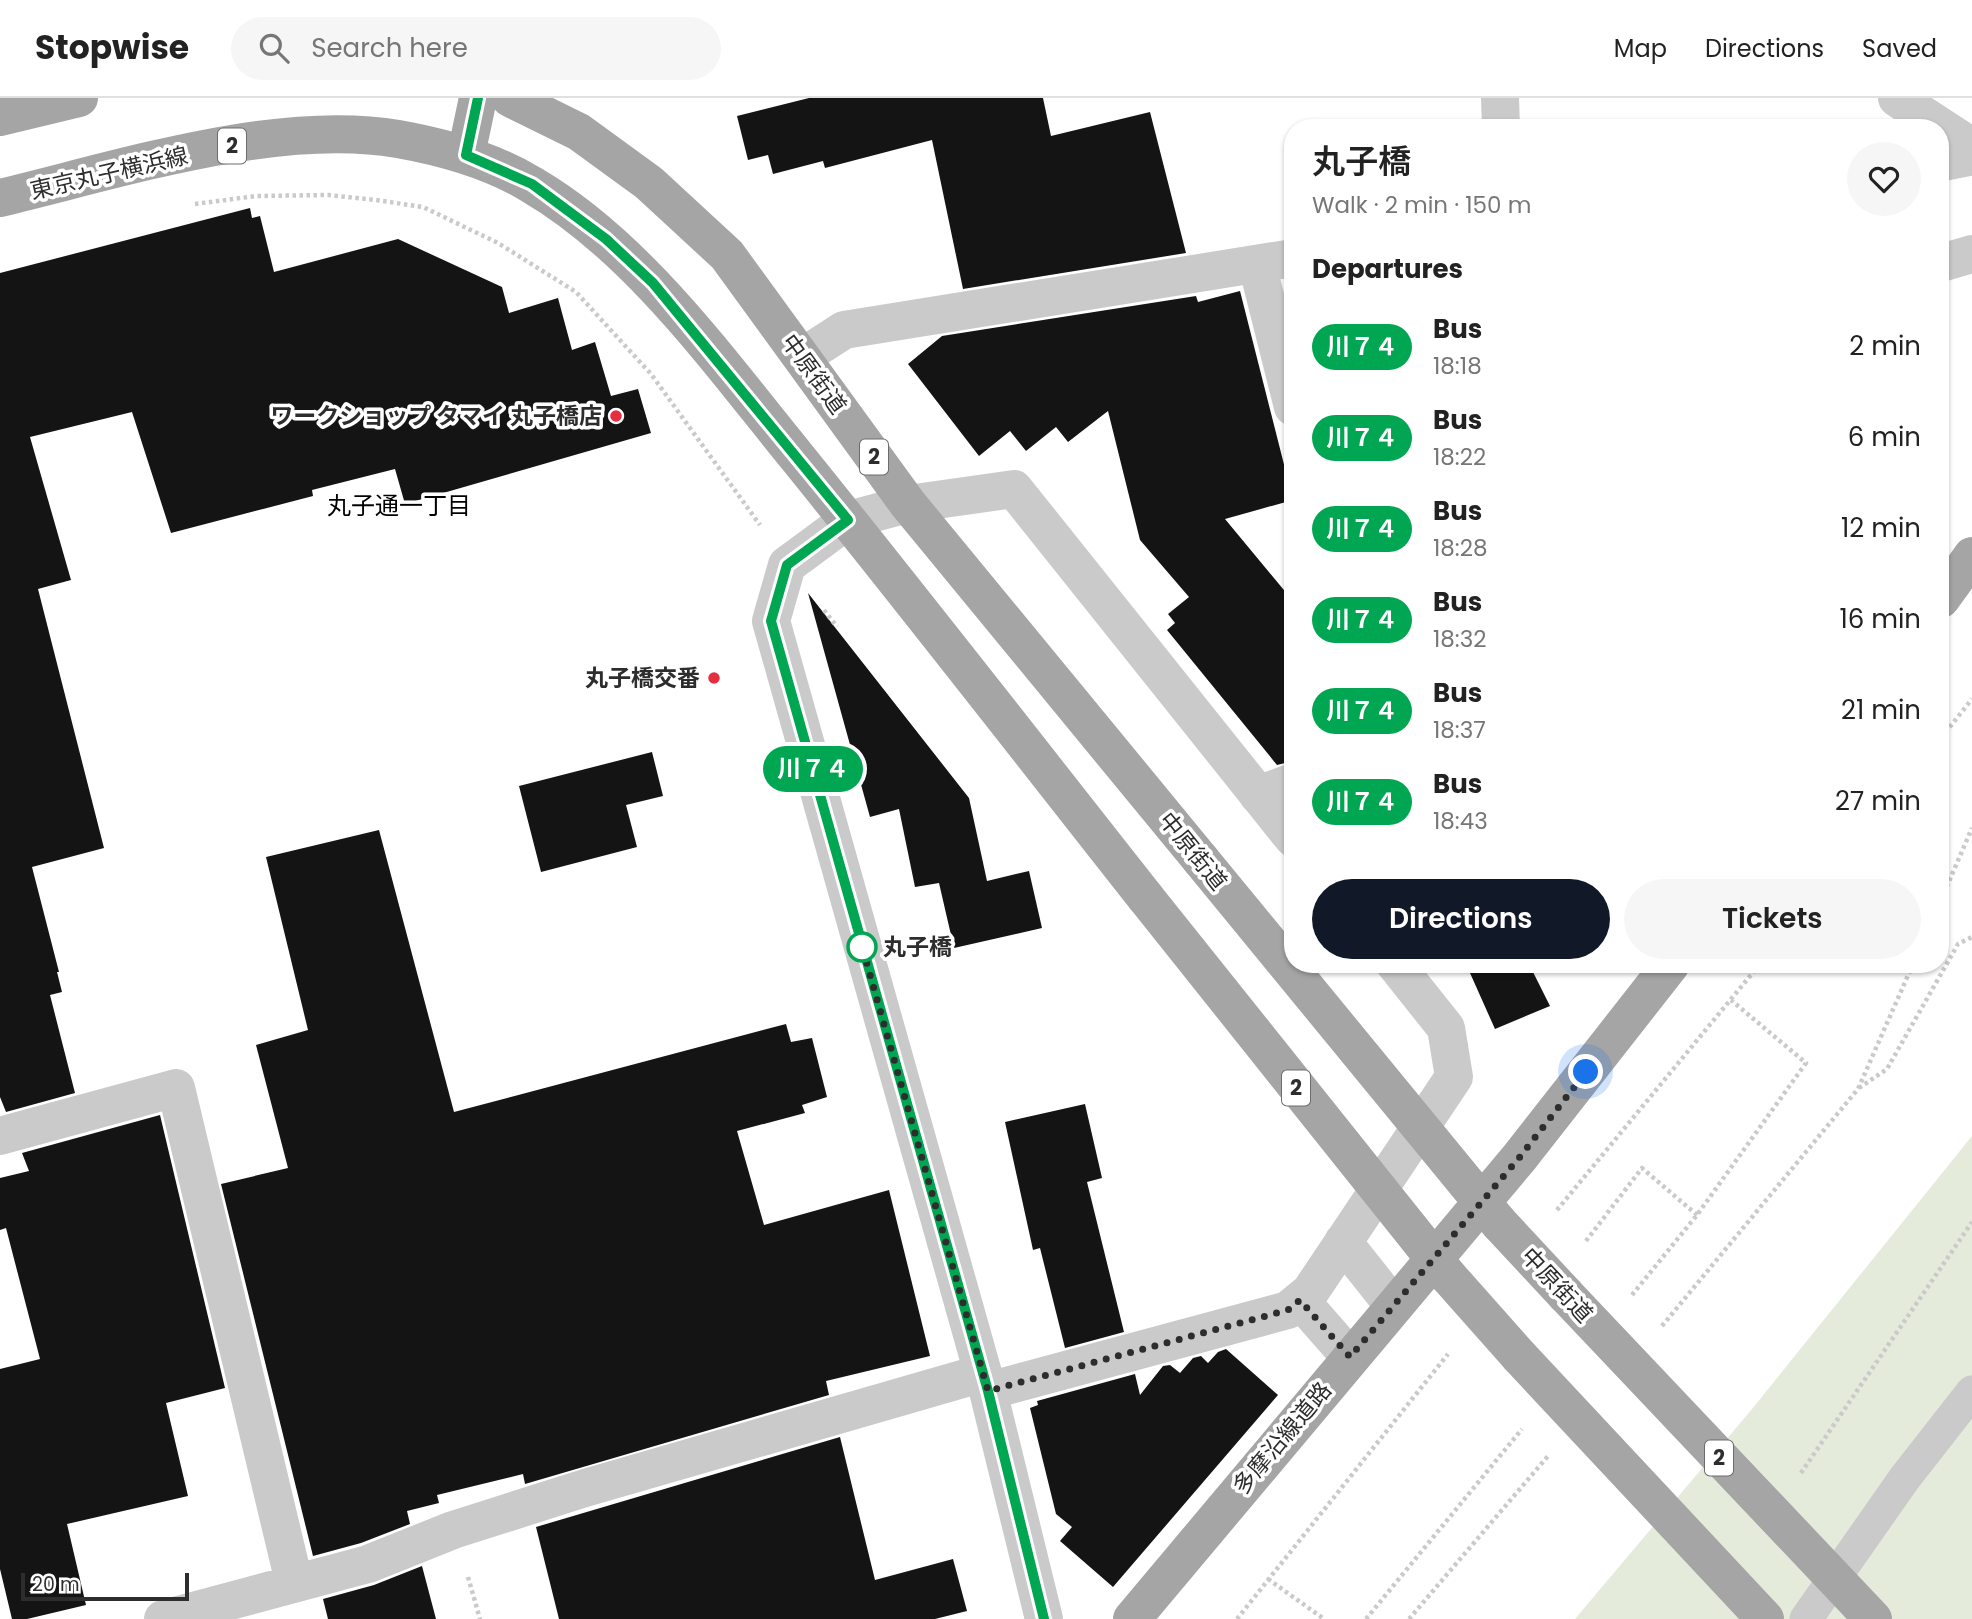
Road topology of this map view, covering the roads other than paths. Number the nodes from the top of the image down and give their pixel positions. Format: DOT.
graph roads {
  1 [pos="79,98"];
  2 [pos="478,98"];
  3 [pos="510,98"];
  4 [pos="1500,98"];
  5 [pos="1897,98"];
  6 [pos="0,117"];
  7 [pos="1501,119"];
  8 [pos="1929,119"];
  9 [pos="1949,132"];
  10 [pos="1972,147"];
  11 [pos="466,155"];
  12 [pos="1972,159"];
  13 [pos="1949,163"];
  14 [pos="0,198"];
  15 [pos="1972,254"];
  16 [pos="1949,260"];
  17 [pos="1275,261"];
  18 [pos="1284,334"];
  19 [pos="802,356"];
  20 [pos="908,504"];
  21 [pos="848,520"];
  22 [pos="1972,556"];
  23 [pos="1949,588"];
  24 [pos="1276,788"];
  25 [pos="1284,812"];
  26 [pos="1284,961"];
  27 [pos="1294,973"];
  28 [pos="1402,973"];
  29 [pos="1664,973"];
  30 [pos="0,1136"];
  31 [pos="1343,1242"];
  32 [pos="1300,1300"];
  33 [pos="1394,1306"];
  34 [pos="1350,1357"];
  35 [pos="986,1382"];
  36 [pos="1972,1392"];
  37 [pos="294,1582"];
  38 [pos="163,1619"];
  39 [pos="1044,1619"];
  40 [pos="1132,1619"];
  41 [pos="1765,1619"];
  42 [pos="1806,1619"];
  43 [pos="1873,1619"];
  1 -- 6 [label="main road"];
  2 -- 11 [label="main road"];
  3 -- 19 [label="main road, 中原街道 / 2"];
  4 -- 7 [label="street"];
  5 -- 8 [label="street"];
  9 -- 10 [label="street"];
  11 -- 14 [label="main road, 東京丸子横浜線 / 2"];
  11 -- 21 [label="main road, 2"];
  12 -- 13 [label="lane"];
  15 -- 16 [label="street"];
  17 -- 18 [label="street"];
  17 -- 19 [label="street"];
  19 -- 20 [label="main road, 中原街道 / 2"];
  20 -- 21 [label="street"];
  20 -- 24 [label="street"];
  20 -- 26 [label="main road, 中原街道 / 2, bridge"];
  21 -- 35 [label="street"];
  21 -- 41 [label="main road, 2, bridge"];
  22 -- 23 [label="main road"];
  24 -- 25 [label="street"];
  27 -- 43 [label="main road, 中原街道 / 2, bridge"];
  28 -- 31 [label="street"];
  29 -- 33 [label="main road, 多摩沿線道路"];
  30 -- 37 [label="street"];
  31 -- 32 [label="street"];
  31 -- 33 [label="street"];
  32 -- 34 [label="street"];
  32 -- 35 [label="street"];
  33 -- 34 [label="main road, 多摩沿線道路"];
  34 -- 40 [label="main road, 多摩沿線道路"];
  35 -- 37 [label="street"];
  35 -- 39 [label="street"];
  36 -- 42 [label="lane"];
  37 -- 38 [label="street"];
}
